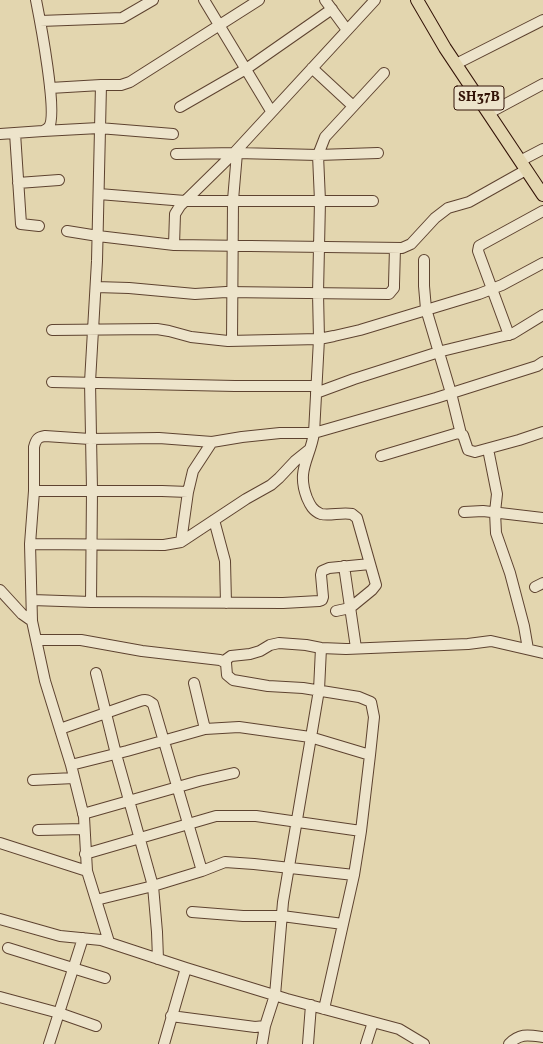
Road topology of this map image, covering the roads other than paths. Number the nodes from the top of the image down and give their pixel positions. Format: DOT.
graph roads {
  1 [pos="36,0"];
  2 [pos="153,0"];
  3 [pos="204,0"];
  4 [pos="259,0"];
  5 [pos="325,0"];
  6 [pos="375,0"];
  7 [pos="417,0"];
  8 [pos="332,9"];
  9 [pos="543,20"];
  10 [pos="40,21"];
  11 [pos="220,25"];
  12 [pos="347,30"];
  13 [pos="456,64"];
  14 [pos="312,68"];
  15 [pos="246,69"];
  16 [pos="384,73"];
  17 [pos="543,84"];
  18 [pos="101,85"];
  19 [pos="50,88"];
  20 [pos="353,106"];
  21 [pos="180,107"];
  22 [pos="272,111"];
  23 [pos="488,113"];
  24 [pos="99,128"];
  25 [pos="43,131"];
  26 [pos="15,133"];
  27 [pos="0,134"];
  28 [pos="173,134"];
  29 [pos="543,148"];
  30 [pos="235,153"];
  31 [pos="378,153"];
  32 [pos="176,154"];
  33 [pos="318,155"];
  34 [pos="523,165"];
  35 [pos="59,180"];
  36 [pos="18,183"];
  37 [pos="98,194"];
  38 [pos="543,195"];
  39 [pos="233,200"];
  40 [pos="185,201"];
  41 [pos="320,201"];
  42 [pos="373,202"];
  43 [pos="543,211"];
  44 [pos="39,226"];
  45 [pos="67,231"];
  46 [pos="98,236"];
  47 [pos="174,245"];
  48 [pos="232,247"];
  49 [pos="318,248"];
  50 [pos="395,248"];
  51 [pos="424,260"];
  52 [pos="543,263"];
  53 [pos="96,287"];
  54 [pos="492,288"];
  55 [pos="233,292"];
  56 [pos="318,293"];
  57 [pos="426,309"];
  58 [pos="543,314"];
  59 [pos="93,329"];
  60 [pos="52,330"];
  61 [pos="509,335"];
  62 [pos="319,339"];
  63 [pos="232,341"];
  64 [pos="438,352"];
  65 [pos="543,362"];
  66 [pos="52,382"];
  67 [pos="90,382"];
  68 [pos="316,390"];
  69 [pos="451,393"];
  70 [pos="543,432"];
  71 [pos="314,433"];
  72 [pos="461,434"];
  73 [pos="90,439"];
  74 [pos="212,442"];
  75 [pos="488,449"];
  76 [pos="310,450"];
  77 [pos="381,456"];
  78 [pos="92,490"];
  79 [pos="34,491"];
  80 [pos="188,492"];
  81 [pos="464,512"];
  82 [pos="496,512"];
  83 [pos="543,518"];
  84 [pos="214,520"];
  85 [pos="181,542"];
  86 [pos="30,544"];
  87 [pos="91,545"];
  88 [pos="370,564"];
  89 [pos="344,566"];
  90 [pos="0,590"];
  91 [pos="32,600"];
  92 [pos="91,602"];
  93 [pos="226,603"];
  94 [pos="350,608"];
  95 [pos="336,611"];
  96 [pos="32,621"];
  97 [pos="37,640"];
  98 [pos="321,648"];
  99 [pos="356,648"];
  100 [pos="528,650"];
  101 [pos="543,653"];
  102 [pos="224,661"];
  103 [pos="96,673"];
  104 [pos="194,684"];
  105 [pos="319,690"];
  106 [pos="107,712"];
  107 [pos="60,728"];
  108 [pos="205,729"];
  109 [pos="310,737"];
  110 [pos="164,741"];
  111 [pos="116,754"];
  112 [pos="370,755"];
  113 [pos="71,765"];
  114 [pos="234,773"];
  115 [pos="74,778"];
  116 [pos="33,780"];
  117 [pos="177,787"];
  118 [pos="129,800"];
  119 [pos="83,814"];
  120 [pos="297,821"];
  121 [pos="187,824"];
  122 [pos="84,829"];
  123 [pos="38,830"];
  124 [pos="361,831"];
  125 [pos="139,838"];
  126 [pos="0,843"];
  127 [pos="85,854"];
  128 [pos="288,868"];
  129 [pos="202,870"];
  130 [pos="87,871"];
  131 [pos="354,875"];
  132 [pos="153,886"];
  133 [pos="96,900"];
  134 [pos="192,912"];
  135 [pos="282,916"];
  136 [pos="0,919"];
  137 [pos="343,924"];
  138 [pos="83,938"];
  139 [pos="109,942"];
  140 [pos="8,948"];
  141 [pos="158,959"];
  142 [pos="73,968"];
  143 [pos="186,968"];
  144 [pos="106,978"];
  145 [pos="275,995"];
  146 [pos="0,997"];
  147 [pos="311,1005"];
  148 [pos="324,1009"];
  149 [pos="59,1014"];
  150 [pos="171,1016"];
  151 [pos="373,1022"];
  152 [pos="96,1026"];
  153 [pos="265,1026"];
  154 [pos="543,1037"];
  155 [pos="49,1044"];
  156 [pos="164,1044"];
  157 [pos="262,1044"];
  158 [pos="308,1044"];
  159 [pos="366,1044"];
  160 [pos="424,1044"];
  161 [pos="509,1044"];
  1 -- 10 [label="street"];
  2 -- 10 [label="street"];
  3 -- 11 [label="street"];
  4 -- 11 [label="street"];
  5 -- 8 [label="street"];
  6 -- 12 [label="street"];
  7 -- 13 [label="main road, SH37B"];
  8 -- 12 [label="street"];
  8 -- 15 [label="street"];
  9 -- 13 [label="street"];
  10 -- 19 [label="street"];
  11 -- 15 [label="street"];
  11 -- 18 [label="street"];
  12 -- 14 [label="street"];
  13 -- 23 [label="main road, SH37B"];
  14 -- 20 [label="street"];
  14 -- 22 [label="street"];
  15 -- 21 [label="street"];
  15 -- 22 [label="street"];
  16 -- 20 [label="street"];
  17 -- 23 [label="street"];
  18 -- 19 [label="street"];
  18 -- 24 [label="street"];
  19 -- 25 [label="street"];
  20 -- 33 [label="street"];
  22 -- 30 [label="street"];
  23 -- 34 [label="main road, SH37B"];
  24 -- 25 [label="street"];
  24 -- 28 [label="street"];
  24 -- 37 [label="street"];
  25 -- 26 [label="street"];
  26 -- 27 [label="street"];
  26 -- 36 [label="street"];
  29 -- 34 [label="street"];
  30 -- 32 [label="street"];
  30 -- 33 [label="street"];
  30 -- 39 [label="street"];
  30 -- 40 [label="street"];
  31 -- 33 [label="street"];
  33 -- 41 [label="street"];
  34 -- 38 [label="main road, SH37B"];
  34 -- 50 [label="street"];
  35 -- 36 [label="street"];
  36 -- 44 [label="street"];
  37 -- 40 [label="street"];
  37 -- 46 [label="street"];
  39 -- 40 [label="street"];
  39 -- 41 [label="street"];
  39 -- 48 [label="street"];
  40 -- 47 [label="street"];
  41 -- 42 [label="street"];
  41 -- 49 [label="street"];
  43 -- 54 [label="street"];
  45 -- 46 [label="street"];
  46 -- 47 [label="street"];
  46 -- 53 [label="street"];
  47 -- 48 [label="street"];
  48 -- 49 [label="street"];
  48 -- 55 [label="street"];
  49 -- 50 [label="street"];
  49 -- 56 [label="street"];
  50 -- 56 [label="street"];
  51 -- 57 [label="street"];
  52 -- 54 [label="street"];
  53 -- 55 [label="street"];
  53 -- 59 [label="street"];
  54 -- 57 [label="street"];
  54 -- 61 [label="street"];
  55 -- 56 [label="street"];
  55 -- 63 [label="street"];
  56 -- 62 [label="street"];
  57 -- 62 [label="street"];
  57 -- 64 [label="street"];
  58 -- 61 [label="street"];
  59 -- 60 [label="street"];
  59 -- 63 [label="street"];
  59 -- 67 [label="street"];
  61 -- 64 [label="street"];
  62 -- 63 [label="street"];
  62 -- 68 [label="street"];
  64 -- 68 [label="street"];
  64 -- 69 [label="street"];
  65 -- 69 [label="street"];
  66 -- 67 [label="street"];
  67 -- 68 [label="street"];
  67 -- 73 [label="street"];
  68 -- 71 [label="street"];
  69 -- 71 [label="street"];
  69 -- 72 [label="street"];
  70 -- 75 [label="street"];
  71 -- 74 [label="street"];
  71 -- 76 [label="street"];
  72 -- 75 [label="street"];
  72 -- 77 [label="street"];
  73 -- 74 [label="street"];
  73 -- 78 [label="street"];
  73 -- 79 [label="street"];
  74 -- 80 [label="street"];
  75 -- 82 [label="street"];
  76 -- 84 [label="street"];
  76 -- 88 [label="street"];
  78 -- 79 [label="street"];
  78 -- 80 [label="street"];
  78 -- 87 [label="street"];
  79 -- 86 [label="street"];
  80 -- 85 [label="street"];
  81 -- 82 [label="street"];
  82 -- 83 [label="street"];
  82 -- 100 [label="street"];
  84 -- 85 [label="street"];
  84 -- 93 [label="street"];
  85 -- 87 [label="street"];
  86 -- 87 [label="street"];
  86 -- 91 [label="street"];
  87 -- 92 [label="street"];
  88 -- 89 [label="street"];
  88 -- 94 [label="street"];
  89 -- 93 [label="street"];
  89 -- 94 [label="street"];
  90 -- 96 [label="street"];
  91 -- 92 [label="street"];
  91 -- 96 [label="street"];
  92 -- 93 [label="street"];
  94 -- 95 [label="street"];
  94 -- 99 [label="street"];
  96 -- 97 [label="street"];
  97 -- 102 [label="street"];
  97 -- 107 [label="street"];
  98 -- 99 [label="street"];
  98 -- 102 [label="street"];
  98 -- 105 [label="street"];
  99 -- 100 [label="street"];
  100 -- 101 [label="street"];
  102 -- 105 [label="street"];
  103 -- 106 [label="street"];
  104 -- 108 [label="street"];
  105 -- 109 [label="street"];
  105 -- 112 [label="street"];
  106 -- 107 [label="street"];
  106 -- 110 [label="street"];
  106 -- 111 [label="street"];
  107 -- 113 [label="street"];
  108 -- 109 [label="street"];
  108 -- 110 [label="street"];
  109 -- 112 [label="street"];
  109 -- 120 [label="street"];
  110 -- 111 [label="street"];
  110 -- 117 [label="street"];
  111 -- 113 [label="street"];
  111 -- 118 [label="street"];
  112 -- 124 [label="street"];
  113 -- 115 [label="street"];
  114 -- 117 [label="street"];
  115 -- 116 [label="street"];
  115 -- 119 [label="street"];
  117 -- 118 [label="street"];
  117 -- 121 [label="street"];
  118 -- 119 [label="street"];
  118 -- 125 [label="street"];
  119 -- 122 [label="street"];
  120 -- 121 [label="street"];
  120 -- 124 [label="street"];
  120 -- 128 [label="street"];
  121 -- 125 [label="street"];
  121 -- 129 [label="street"];
  122 -- 123 [label="street"];
  122 -- 127 [label="street"];
  124 -- 131 [label="street"];
  125 -- 127 [label="street"];
  125 -- 132 [label="street"];
  126 -- 130 [label="street"];
  127 -- 130 [label="street"];
  128 -- 129 [label="street"];
  128 -- 131 [label="street"];
  128 -- 135 [label="street"];
  129 -- 132 [label="street"];
  130 -- 133 [label="street"];
  131 -- 137 [label="street"];
  132 -- 133 [label="street"];
  132 -- 141 [label="street"];
  133 -- 139 [label="street"];
  134 -- 135 [label="street"];
  135 -- 137 [label="street"];
  135 -- 145 [label="street"];
  136 -- 138 [label="street"];
  137 -- 148 [label="street"];
  138 -- 139 [label="street"];
  138 -- 142 [label="street"];
  139 -- 141 [label="street"];
  140 -- 142 [label="street"];
  141 -- 143 [label="street"];
  142 -- 144 [label="street"];
  142 -- 149 [label="street"];
  143 -- 145 [label="street"];
  143 -- 150 [label="street"];
  145 -- 147 [label="street"];
  145 -- 153 [label="street"];
  146 -- 149 [label="street"];
  147 -- 148 [label="street"];
  147 -- 158 [label="street"];
  148 -- 151 [label="street"];
  149 -- 152 [label="street"];
  149 -- 155 [label="street"];
  150 -- 153 [label="street"];
  150 -- 156 [label="street"];
  151 -- 159 [label="street"];
  151 -- 160 [label="street"];
  153 -- 157 [label="street"];
  154 -- 161 [label="street"];
}
